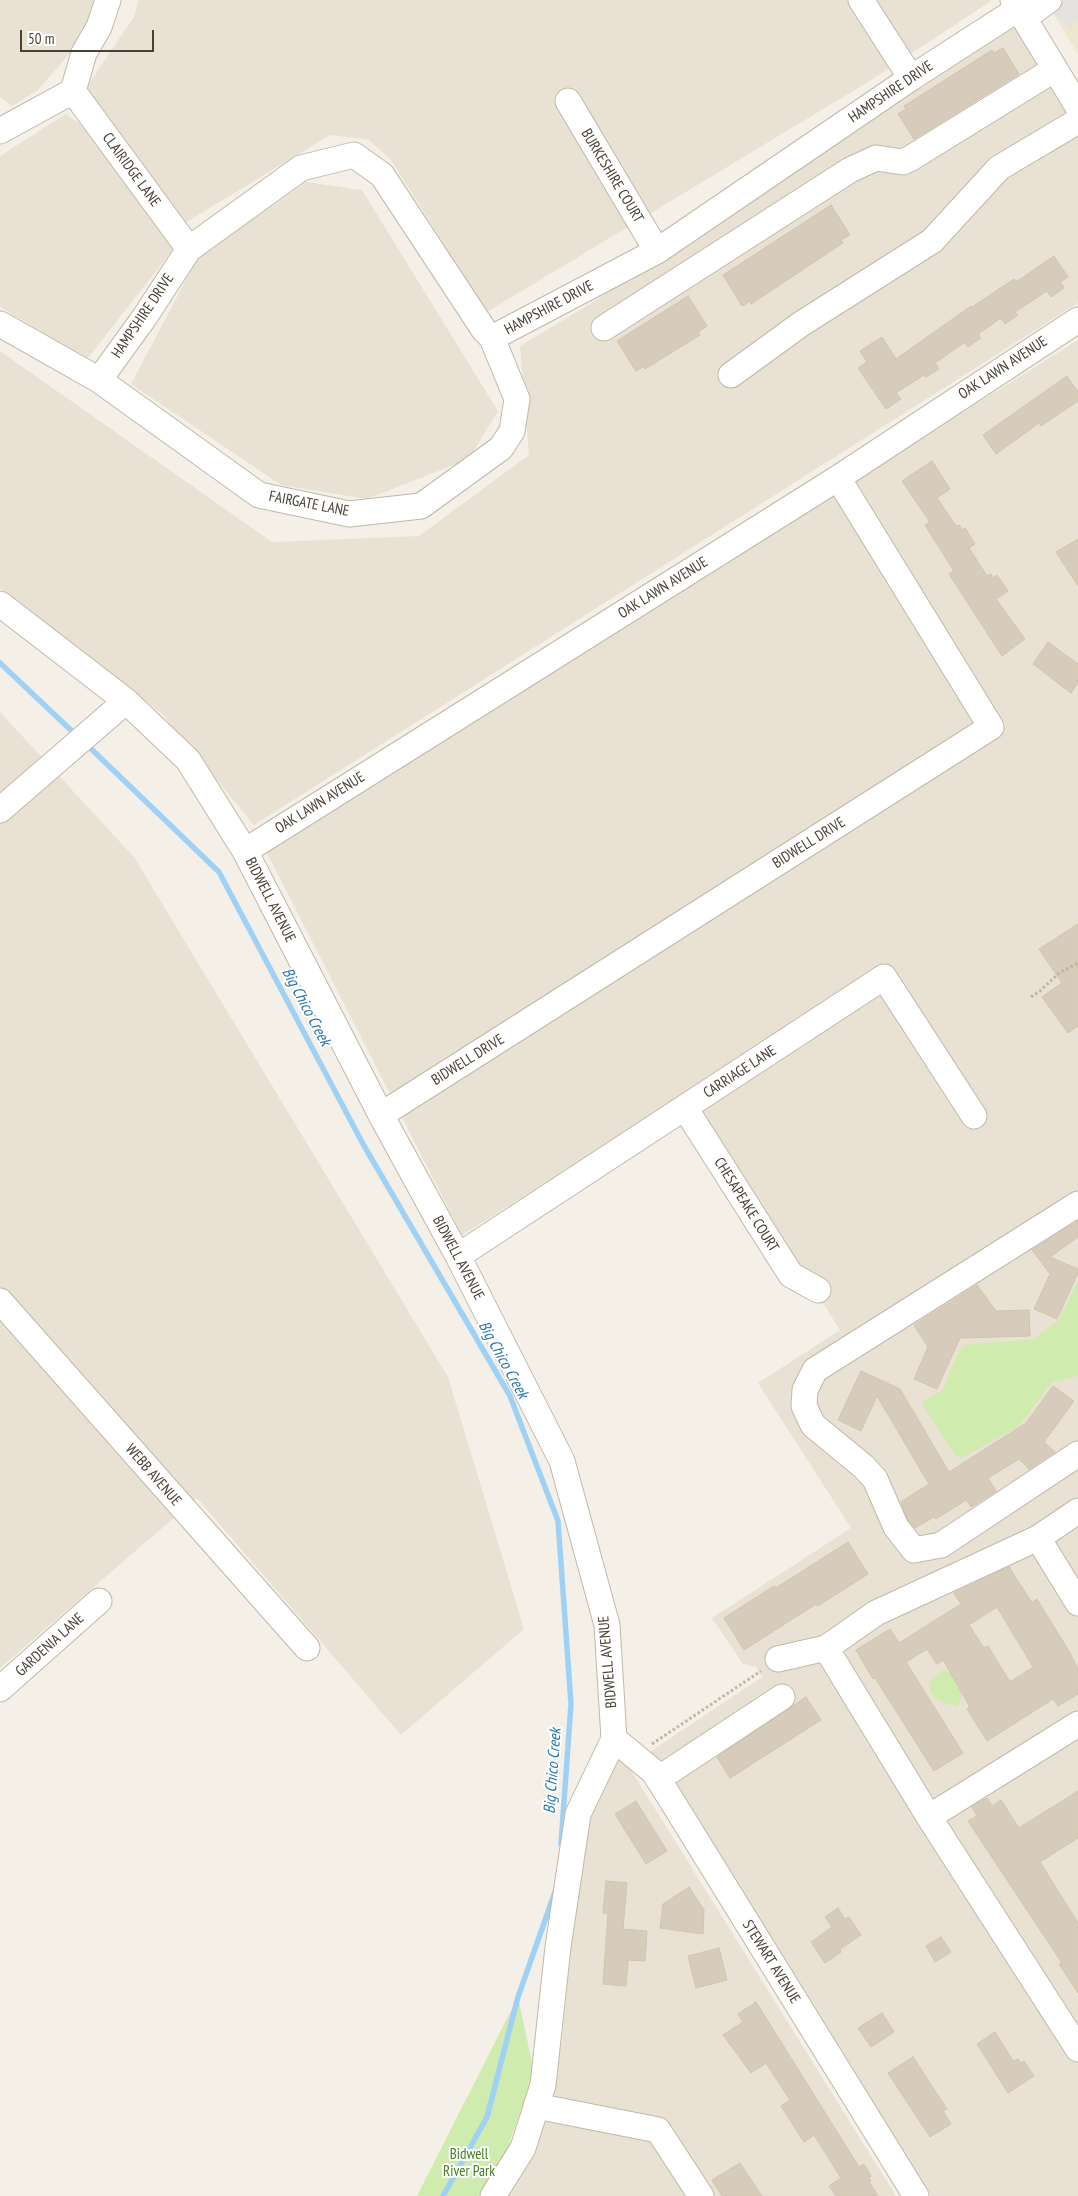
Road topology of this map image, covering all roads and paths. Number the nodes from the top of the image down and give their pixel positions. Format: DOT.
graph roads {
  1 [pos="108,0"];
  2 [pos="861,0"];
  3 [pos="1049,0"];
  4 [pos="1018,9"];
  5 [pos="1055,69"];
  6 [pos="911,78"];
  7 [pos="73,91"];
  8 [pos="568,101"];
  9 [pos="1078,107"];
  10 [pos="1078,121"];
  11 [pos="1,129"];
  12 [pos="188,248"];
  13 [pos="657,251"];
  14 [pos="1078,320"];
  15 [pos="0,324"];
  16 [pos="604,328"];
  17 [pos="492,338"];
  18 [pos="731,375"];
  19 [pos="100,380"];
  20 [pos="838,478"];
  21 [pos="0,604"];
  22 [pos="126,701"];
  23 [pos="0,810"];
  24 [pos="245,851"];
  25 [pos="1078,963"];
  26 [pos="1031,997"];
  27 [pos="685,1108"];
  28 [pos="381,1115"];
  29 [pos="974,1116"];
  30 [pos="1078,1204"];
  31 [pos="458,1256"];
  32 [pos="818,1290"];
  33 [pos="0,1301"];
  34 [pos="1078,1454"];
  35 [pos="1078,1511"];
  36 [pos="1038,1538"];
  37 [pos="99,1601"];
  38 [pos="1078,1603"];
  39 [pos="307,1648"];
  40 [pos="826,1648"];
  41 [pos="770,1665"];
  42 [pos="0,1688"];
  43 [pos="782,1697"];
  44 [pos="1078,1724"];
  45 [pos="614,1739"];
  46 [pos="648,1746"];
  47 [pos="658,1778"];
  48 [pos="929,1817"];
  49 [pos="1078,2049"];
  50 [pos="536,2106"];
  51 [pos="493,2196"];
  52 [pos="701,2196"];
  53 [pos="916,2196"];
  1 -- 7 [label="street"];
  2 -- 6 [label="street"];
  3 -- 4 [label="street, HAMPSHIRE DRIVE"];
  4 -- 5 [label="street"];
  4 -- 6 [label="street, HAMPSHIRE DRIVE"];
  5 -- 9 [label="street"];
  5 -- 16 [label="street"];
  6 -- 13 [label="street, HAMPSHIRE DRIVE"];
  7 -- 11 [label="street"];
  7 -- 12 [label="street, CLAIRIDGE LANE"];
  8 -- 13 [label="street, BURKESHIRE COURT"];
  10 -- 18 [label="street"];
  12 -- 17 [label="street, HAMPSHIRE DRIVE"];
  12 -- 19 [label="street, HAMPSHIRE DRIVE"];
  13 -- 17 [label="street, HAMPSHIRE DRIVE"];
  14 -- 20 [label="street, OAK LAWN AVENUE"];
  15 -- 19 [label="street, FAIRGATE LANE"];
  17 -- 19 [label="street, FAIRGATE LANE"];
  20 -- 24 [label="street, OAK LAWN AVENUE"];
  20 -- 28 [label="street, BIDWELL DRIVE"];
  21 -- 22 [label="street, BIDWELL AVENUE"];
  22 -- 23 [label="street"];
  22 -- 24 [label="street, BIDWELL AVENUE"];
  24 -- 28 [label="street, BIDWELL AVENUE"];
  25 -- 26 [label="path"];
  27 -- 29 [label="street, CARRIAGE LANE"];
  27 -- 31 [label="street, CARRIAGE LANE"];
  27 -- 32 [label="street, CHESAPEAKE COURT"];
  28 -- 31 [label="street, BIDWELL AVENUE"];
  30 -- 34 [label="street"];
  31 -- 45 [label="street, BIDWELL AVENUE"];
  33 -- 39 [label="street, WEBB AVENUE"];
  35 -- 36 [label="street"];
  36 -- 38 [label="street"];
  36 -- 40 [label="street"];
  37 -- 42 [label="street, GARDENIA LANE"];
  40 -- 41 [label="street"];
  40 -- 48 [label="street"];
  41 -- 46 [label="path"];
  43 -- 47 [label="street"];
  44 -- 48 [label="street"];
  45 -- 47 [label="street, STEWART AVENUE"];
  45 -- 50 [label="street, BIDWELL AVENUE"];
  47 -- 53 [label="street, STEWART AVENUE"];
  48 -- 49 [label="street"];
  50 -- 51 [label="street, BIDWELL AVENUE"];
  50 -- 52 [label="street"];
}
